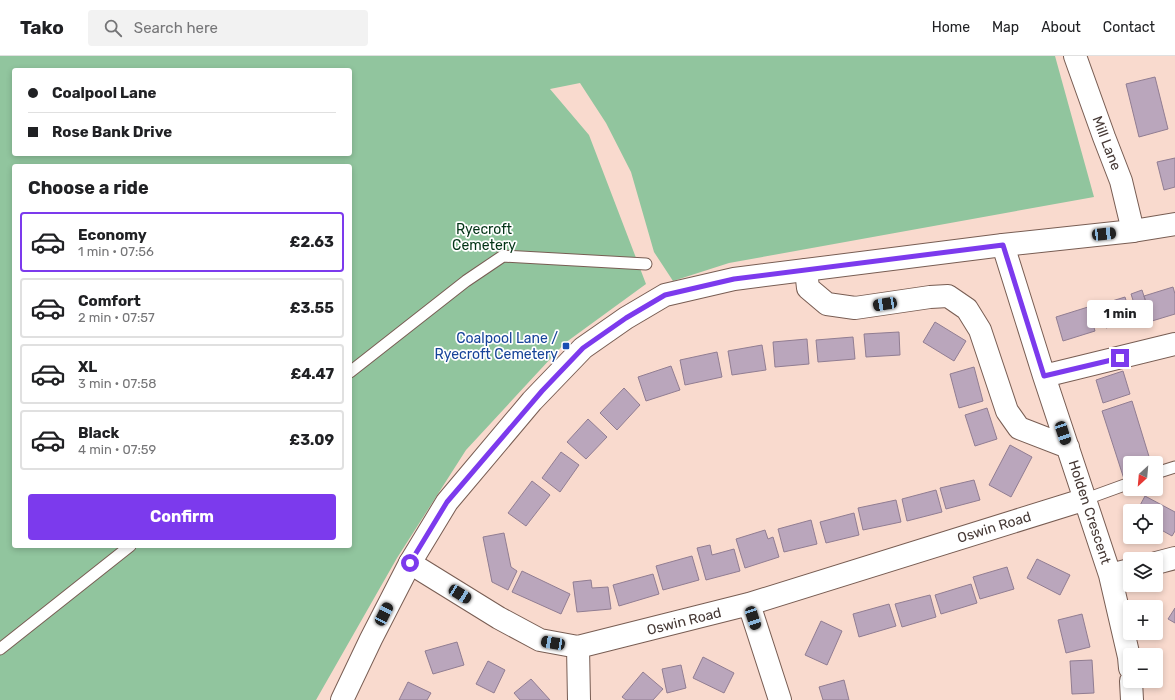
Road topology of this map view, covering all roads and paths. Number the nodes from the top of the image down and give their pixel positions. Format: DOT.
graph roads {
  1 [pos="1075,56"];
  2 [pos="1175,224"];
  3 [pos="1133,231"];
  4 [pos="1003,245"];
  5 [pos="646,264"];
  6 [pos="806,270"];
  7 [pos="1170,352"];
  8 [pos="352,370"];
  9 [pos="1044,376"];
  10 [pos="1068,447"];
  11 [pos="1175,467"];
  12 [pos="1163,471"];
  13 [pos="1123,486"];
  14 [pos="1086,499"];
  15 [pos="127,548"];
  16 [pos="1175,558"];
  17 [pos="1163,561"];
  18 [pos="410,563"];
  19 [pos="1120,573"];
  20 [pos="749,604"];
  21 [pos="578,647"];
  22 [pos="1128,648"];
  23 [pos="0,649"];
  24 [pos="1131,688"];
  25 [pos="342,700"];
  26 [pos="579,700"];
  27 [pos="780,700"];
  28 [pos="1132,700"];
  1 -- 3 [label="street, Mill Lane"];
  2 -- 3 [label="street"];
  3 -- 4 [label="street"];
  4 -- 6 [label="street"];
  4 -- 9 [label="street, Holden Crescent"];
  5 -- 8 [label="lane"];
  6 -- 10 [label="street"];
  6 -- 18 [label="street"];
  7 -- 9 [label="street"];
  9 -- 10 [label="street, Holden Crescent"];
  10 -- 14 [label="street, Holden Crescent"];
  11 -- 12 [label="lane"];
  13 -- 14 [label="lane"];
  14 -- 19 [label="street, Holden Crescent"];
  14 -- 20 [label="street, Oswin Road"];
  15 -- 23 [label="lane"];
  16 -- 17 [label="street"];
  18 -- 21 [label="street, Oswin Road"];
  18 -- 25 [label="street"];
  19 -- 22 [label="street, Holden Crescent"];
  20 -- 21 [label="street, Oswin Road"];
  20 -- 27 [label="street"];
  21 -- 26 [label="street"];
  24 -- 28 [label="street"];
}
